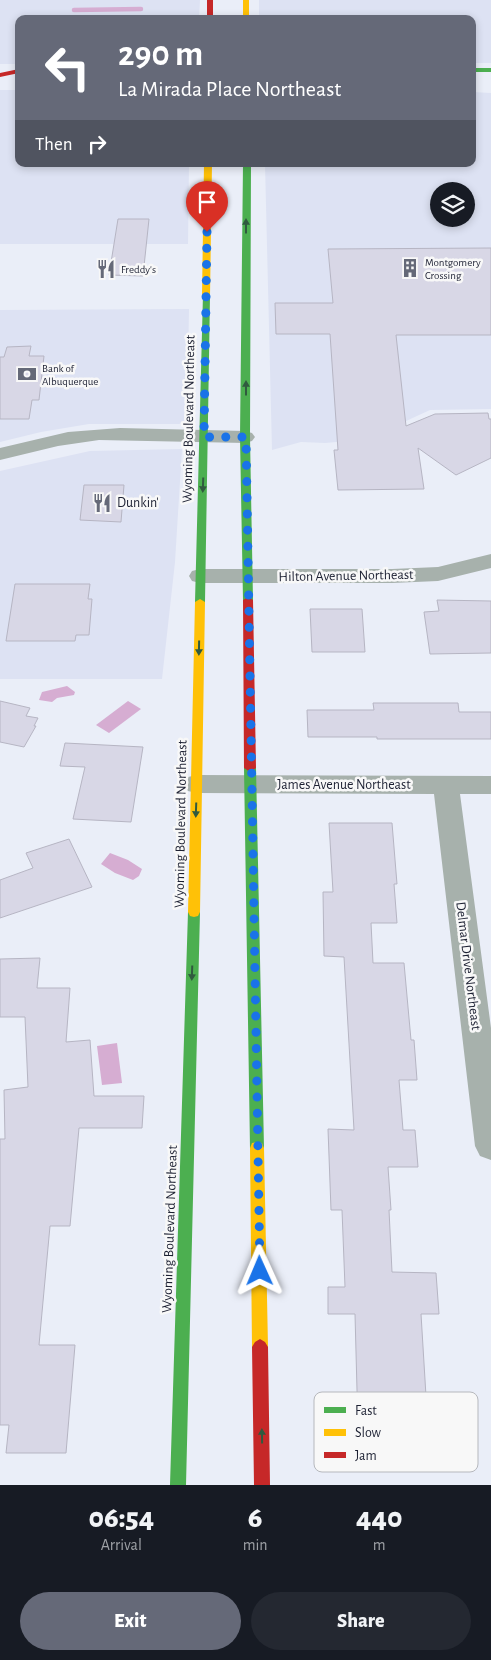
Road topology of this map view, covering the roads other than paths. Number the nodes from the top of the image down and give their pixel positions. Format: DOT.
graph roads {
  1 [pos="210,0"];
  2 [pos="246,0"];
  3 [pos="210,15"];
  4 [pos="246,15"];
  5 [pos="0,69"];
  6 [pos="15,70"];
  7 [pos="476,70"];
  8 [pos="491,70"];
  9 [pos="15,71"];
  10 [pos="0,75"];
  11 [pos="208,167"];
  12 [pos="246,167"];
  13 [pos="204,437"];
  14 [pos="246,437"];
  15 [pos="0,454"];
  16 [pos="491,561"];
  17 [pos="200,576"];
  18 [pos="249,577"];
  19 [pos="197,784"];
  20 [pos="253,785"];
  21 [pos="446,785"];
  22 [pos="491,786"];
  23 [pos="487,1083"];
  24 [pos="491,1146"];
  25 [pos="178,1485"];
  26 [pos="262,1485"];
  1 -- 3 [label="main road"];
  2 -- 4 [label="main road"];
  5 -- 6 [label="main road"];
  7 -- 8 [label="main road"];
  9 -- 10 [label="main road"];
  11 -- 13 [label="main road, Wyoming Boulevard Northeast"];
  14 -- 12 [label="main road, one-way"];
  13 -- 14 [label="street"];
  13 -- 15 [label="street"];
  13 -- 17 [label="main road, Wyoming Boulevard Northeast, one-way"];
  14 -- 18 [label="main road"];
  16 -- 18 [label="street, Hilton Avenue Northeast"];
  17 -- 18 [label="street, Hilton Avenue Northeast"];
  17 -- 19 [label="main road, Wyoming Boulevard Northeast, one-way"];
  18 -- 20 [label="main road"];
  19 -- 20 [label="street, James Avenue Northeast"];
  19 -- 25 [label="main road, Wyoming Boulevard Northeast, one-way"];
  20 -- 21 [label="street, James Avenue Northeast"];
  26 -- 20 [label="main road, one-way"];
  21 -- 22 [label="street, James Avenue Northeast"];
  21 -- 23 [label="street, Delmar Drive Northeast"];
  23 -- 24 [label="street, Delmar Drive Northeast"];
}
